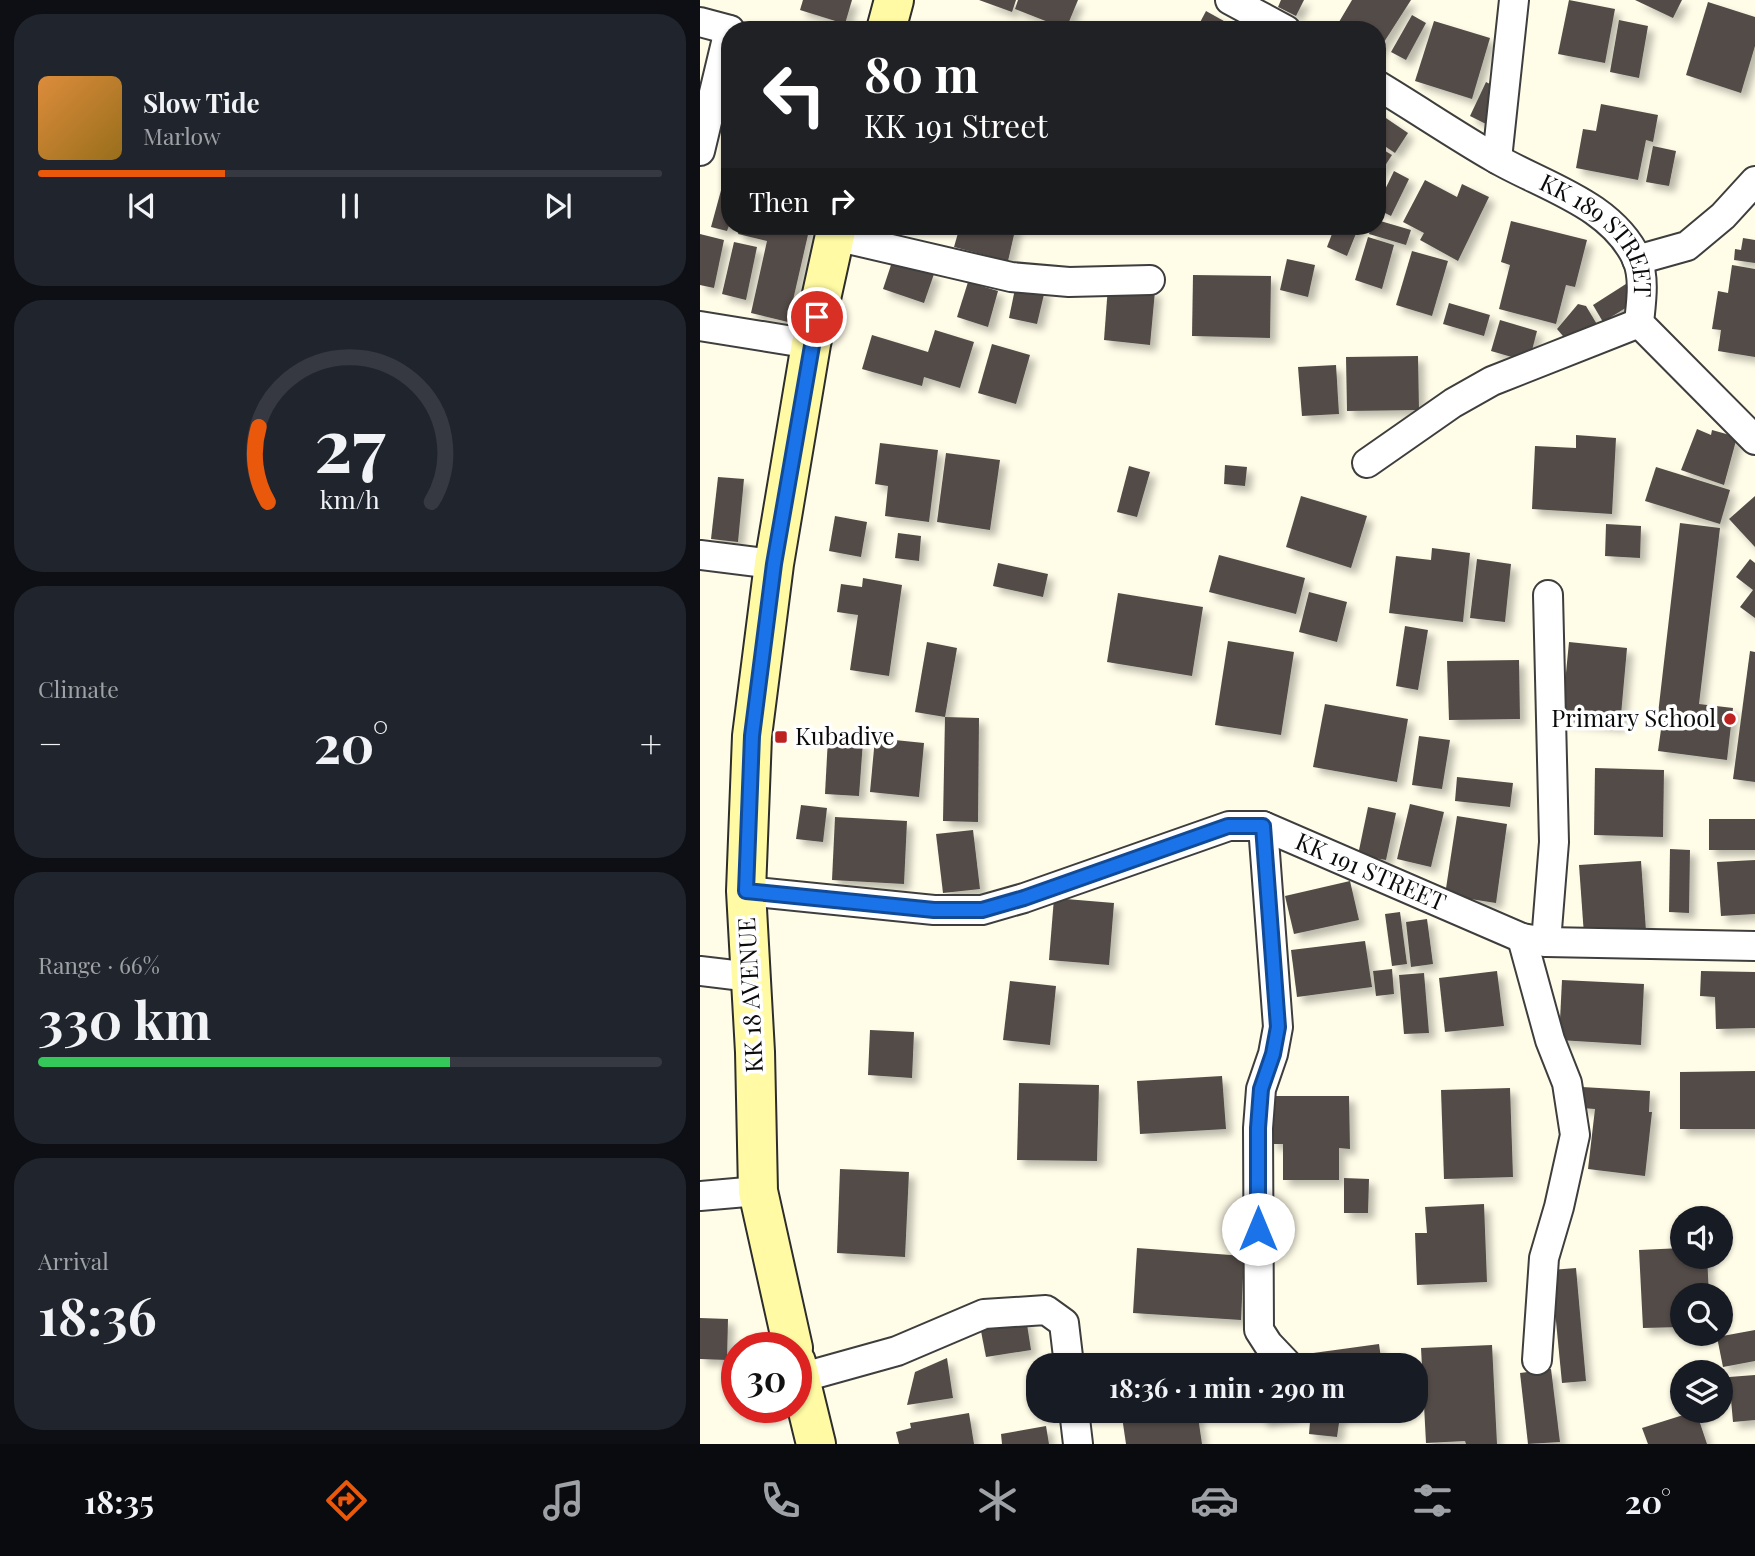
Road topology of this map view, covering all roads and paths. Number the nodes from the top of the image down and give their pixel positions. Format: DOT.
graph roads {
  1 [pos="894,0"];
  2 [pos="1230,0"];
  3 [pos="1514,0"];
  4 [pos="888,21"];
  5 [pos="1269,21"];
  6 [pos="700,22"];
  7 [pos="721,28"];
  8 [pos="721,63"];
  9 [pos="1386,91"];
  10 [pos="700,151"];
  11 [pos="1497,159"];
  12 [pos="1755,181"];
  13 [pos="835,235"];
  14 [pos="851,235"];
  15 [pos="1637,260"];
  16 [pos="1150,280"];
  17 [pos="1639,323"];
  18 [pos="700,326"];
  19 [pos="810,344"];
  20 [pos="1755,440"];
  21 [pos="1367,463"];
  22 [pos="700,555"];
  23 [pos="774,564"];
  24 [pos="1548,595"];
  25 [pos="1263,826"];
  26 [pos="746,891"];
  27 [pos="1534,940"];
  28 [pos="1755,946"];
  29 [pos="700,971"];
  30 [pos="751,977"];
  31 [pos="758,1191"];
  32 [pos="700,1196"];
  33 [pos="789,1332"];
  34 [pos="1068,1353"];
  35 [pos="1277,1353"];
  36 [pos="1537,1360"];
  37 [pos="812,1361"];
  38 [pos="811,1423"];
  39 [pos="1076,1423"];
  40 [pos="816,1444"];
  41 [pos="1078,1444"];
  1 -- 4 [label="main road"];
  2 -- 5 [label="street"];
  3 -- 11 [label="street"];
  6 -- 7 [label="street"];
  8 -- 10 [label="street"];
  9 -- 11 [label="street, KK 189 STREET"];
  11 -- 15 [label="street, KK 189 STREET"];
  12 -- 15 [label="street"];
  13 -- 19 [label="main road, KK 18 AVENUE"];
  14 -- 16 [label="street"];
  15 -- 17 [label="street, KK 189 STREET"];
  17 -- 20 [label="street, KK 189 STREET"];
  17 -- 21 [label="street"];
  18 -- 19 [label="street"];
  19 -- 23 [label="main road, KK 18 AVENUE"];
  22 -- 23 [label="street"];
  23 -- 26 [label="main road, KK 18 AVENUE"];
  24 -- 27 [label="street"];
  25 -- 26 [label="street, KK 191 STREET"];
  25 -- 27 [label="street, KK 191 STREET"];
  25 -- 35 [label="street"];
  26 -- 30 [label="main road, KK 18 AVENUE"];
  27 -- 28 [label="street, KK 191 STREET"];
  27 -- 36 [label="street"];
  29 -- 30 [label="street"];
  30 -- 31 [label="main road, KK 18 AVENUE"];
  31 -- 32 [label="street"];
  31 -- 33 [label="main road, KK 18 AVENUE"];
  34 -- 37 [label="street"];
  38 -- 40 [label="main road, KK 18 AVENUE"];
  39 -- 41 [label="street"];
}
